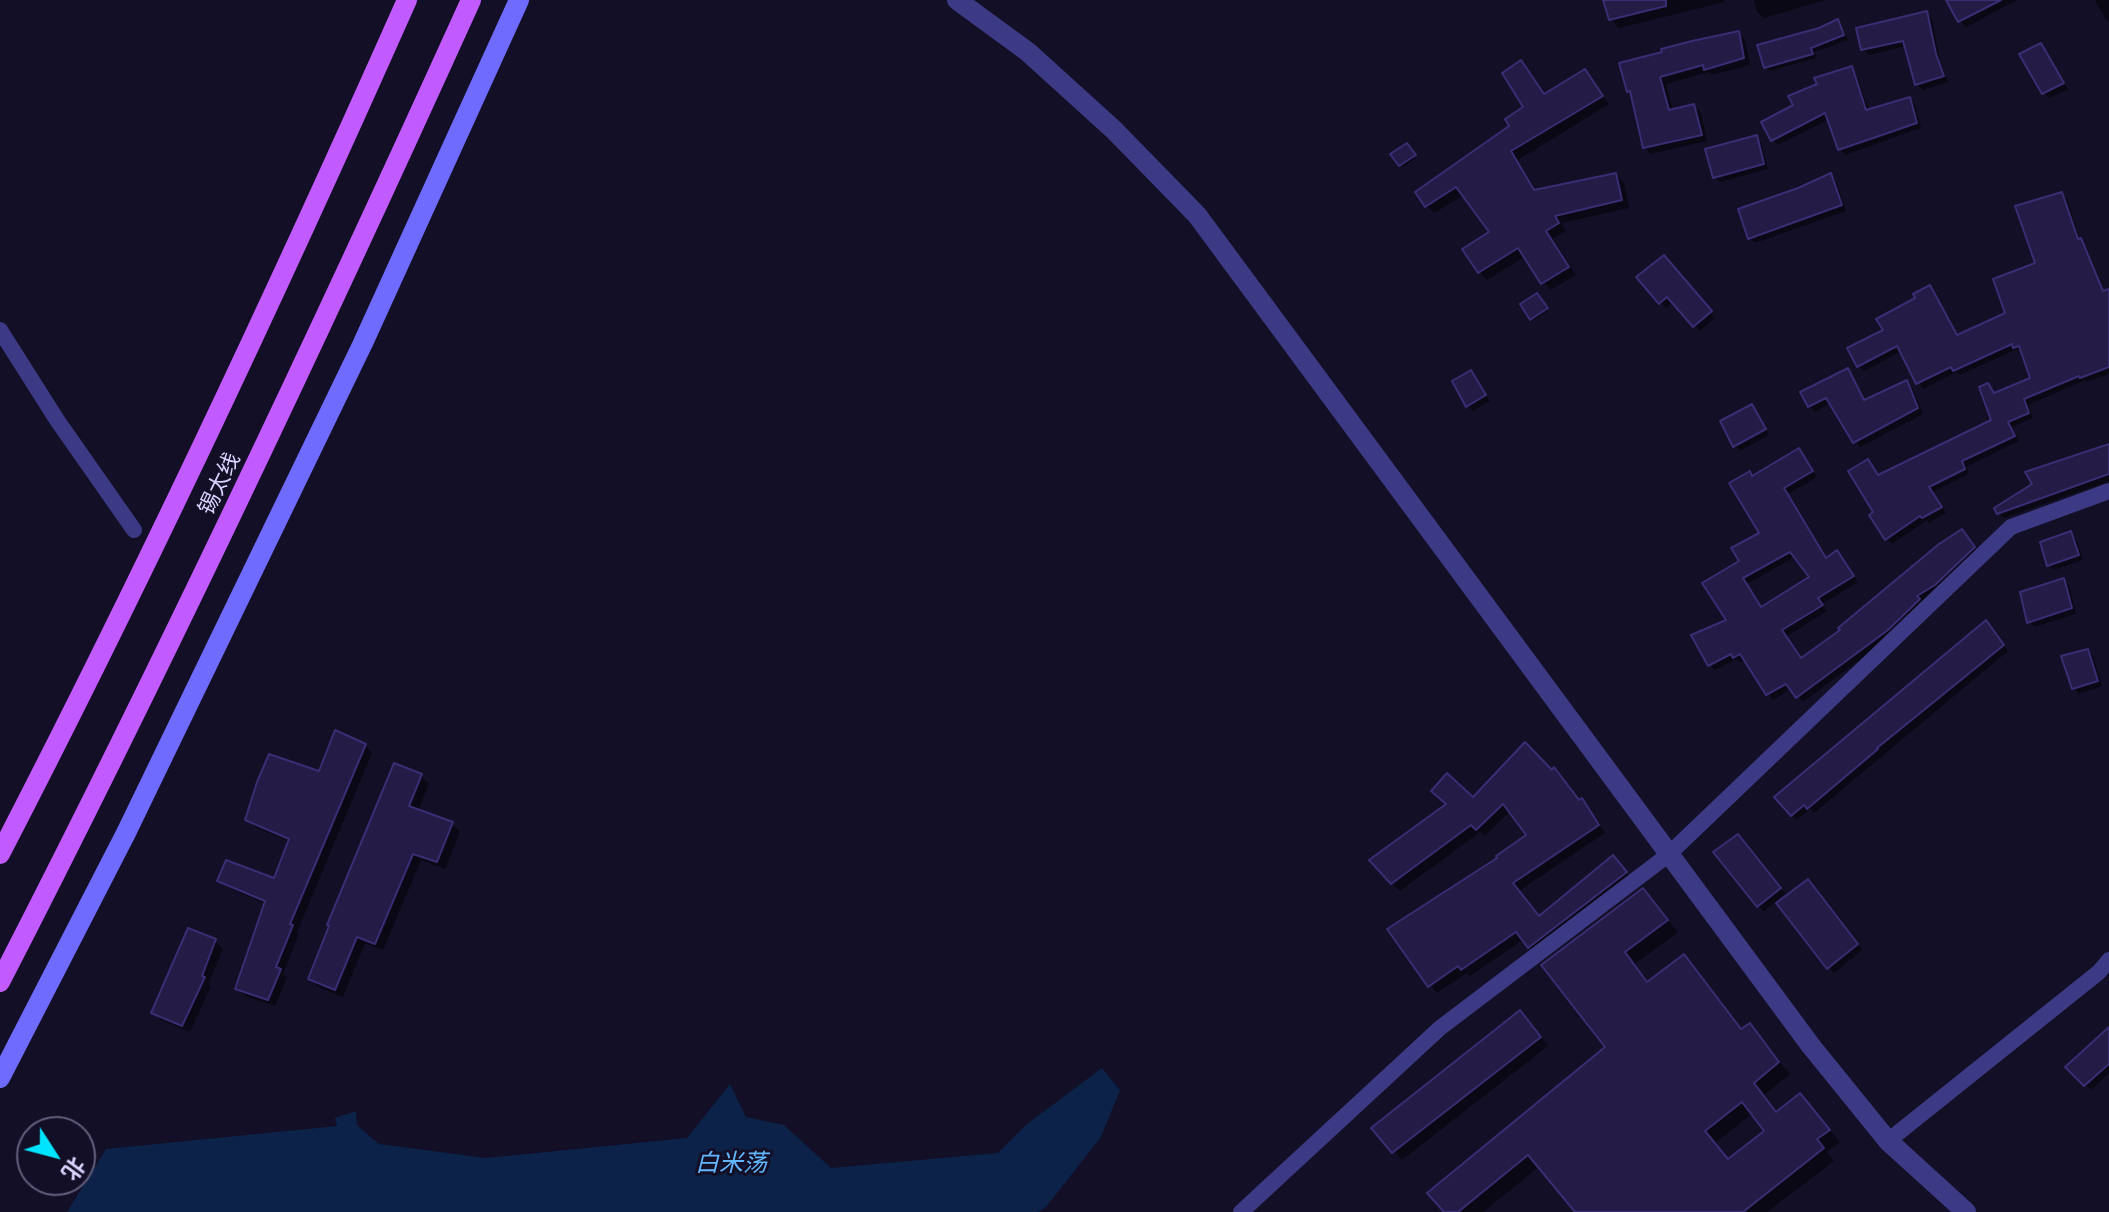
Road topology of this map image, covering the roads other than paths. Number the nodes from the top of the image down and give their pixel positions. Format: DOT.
graph roads {
  1 [pos="407,0"];
  2 [pos="471,0"];
  3 [pos="519,0"];
  4 [pos="957,0"];
  5 [pos="0,330"];
  6 [pos="2109,491"];
  7 [pos="134,530"];
  8 [pos="0,854"];
  9 [pos="1668,855"];
  10 [pos="2109,960"];
  11 [pos="0,982"];
  12 [pos="0,1078"];
  13 [pos="1888,1141"];
  14 [pos="1241,1212"];
  15 [pos="1966,1212"];
  1 -- 8 [label="main road, 锡太线"];
  2 -- 11 [label="main road, 锡太线"];
  3 -- 12 [label="main road"];
  4 -- 9 [label="street"];
  5 -- 7 [label="street"];
  6 -- 9 [label="street"];
  9 -- 13 [label="street"];
  9 -- 14 [label="street"];
  10 -- 13 [label="street"];
  13 -- 15 [label="street"];
}
